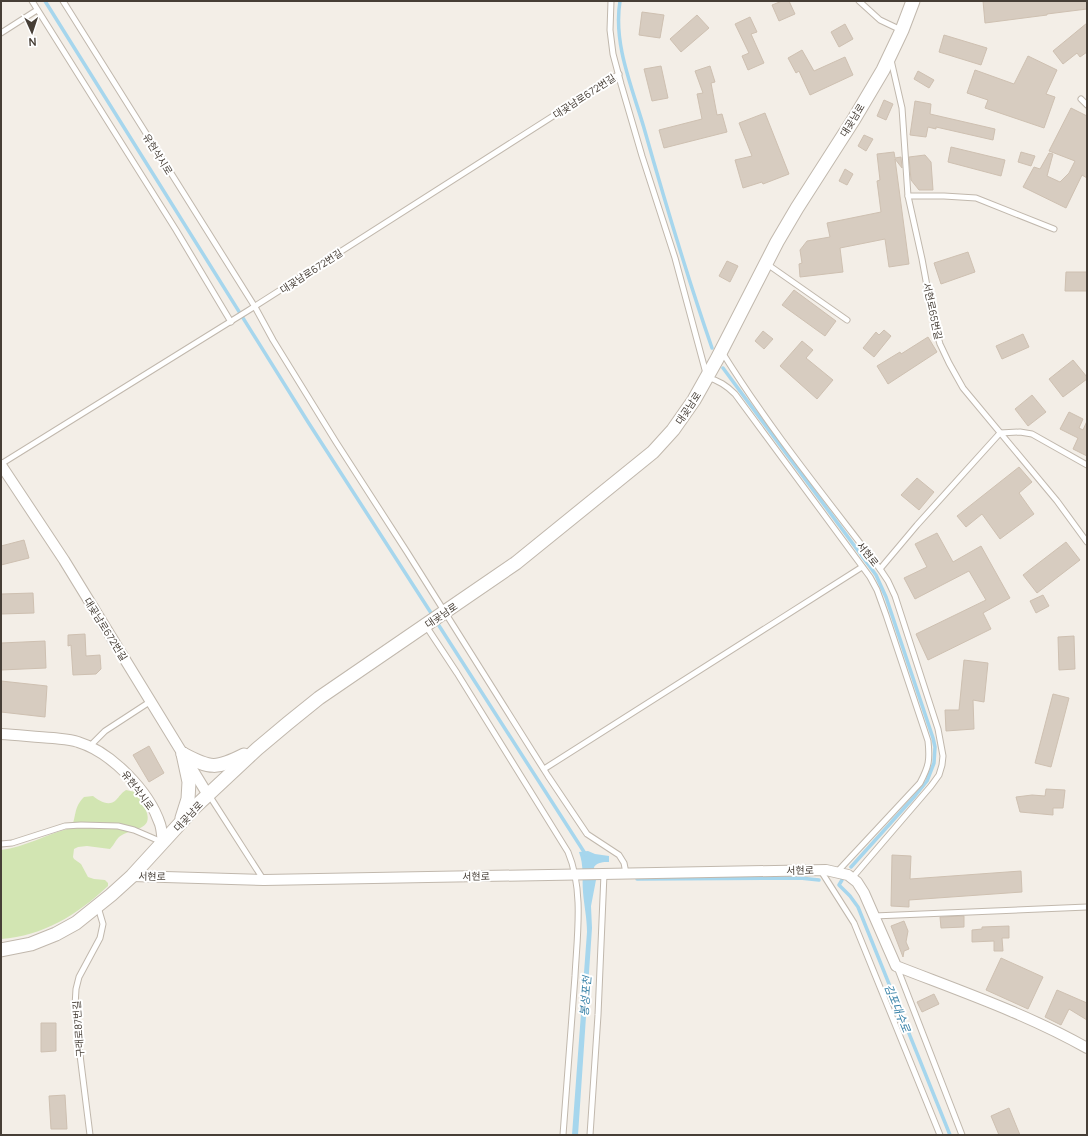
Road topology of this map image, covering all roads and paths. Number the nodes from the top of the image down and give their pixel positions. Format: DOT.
graph roads {
  1 [pos="32,1"];
  2 [pos="63,1"];
  3 [pos="611,1"];
  4 [pos="860,1"];
  5 [pos="914,1"];
  6 [pos="37,10"];
  7 [pos="902,30"];
  8 [pos="1,33"];
  9 [pos="890,55"];
  10 [pos="619,74"];
  11 [pos="1081,99"];
  12 [pos="1087,105"];
  13 [pos="908,196"];
  14 [pos="1054,229"];
  15 [pos="767,263"];
  16 [pos="255,307"];
  17 [pos="847,320"];
  18 [pos="231,322"];
  19 [pos="721,350"];
  20 [pos="707,377"];
  21 [pos="1000,433"];
  22 [pos="1,465"];
  23 [pos="1087,465"];
  24 [pos="1087,542"];
  25 [pos="862,567"];
  26 [pos="880,569"];
  27 [pos="443,614"];
  28 [pos="427,625"];
  29 [pos="151,702"];
  30 [pos="1,734"];
  31 [pos="90,746"];
  32 [pos="257,749"];
  33 [pos="183,754"];
  34 [pos="544,769"];
  35 [pos="208,794"];
  36 [pos="180,824"];
  37 [pos="163,842"];
  38 [pos="1,844"];
  39 [pos="820,870"];
  40 [pos="837,872"];
  41 [pos="626,873"];
  42 [pos="577,874"];
  43 [pos="604,874"];
  44 [pos="132,876"];
  45 [pos="852,878"];
  46 [pos="264,880"];
  47 [pos="98,906"];
  48 [pos="1087,907"];
  49 [pos="874,916"];
  50 [pos="1,950"];
  51 [pos="896,966"];
  52 [pos="1087,1048"];
  53 [pos="90,1135"];
  54 [pos="563,1135"];
  55 [pos="590,1135"];
  56 [pos="940,1135"];
  57 [pos="962,1135"];
  1 -- 6 [label="lane"];
  2 -- 16 [label="lane, 유현삭시로"];
  3 -- 10 [label="lane"];
  4 -- 7 [label="lane"];
  5 -- 7 [label="street, 대곶남로"];
  6 -- 8 [label="lane"];
  6 -- 18 [label="lane"];
  7 -- 9 [label="street, 대곶남로"];
  9 -- 13 [label="lane, 서현로65번길"];
  9 -- 15 [label="street, 대곶남로"];
  10 -- 16 [label="lane, 대곶남로672번길"];
  10 -- 20 [label="lane"];
  11 -- 12 [label="lane"];
  13 -- 14 [label="lane"];
  13 -- 21 [label="lane, 서현로65번길"];
  15 -- 17 [label="lane"];
  15 -- 19 [label="street, 대곶남로"];
  16 -- 18 [label="lane, 대곶남로672번길"];
  16 -- 27 [label="lane, 유현삭시로"];
  18 -- 22 [label="lane, 대곶남로672번길"];
  19 -- 20 [label="street, 대곶남로"];
  19 -- 26 [label="lane, 서현로"];
  20 -- 25 [label="lane"];
  20 -- 27 [label="street, 대곶남로"];
  21 -- 23 [label="lane"];
  21 -- 24 [label="lane, 서현로65번길"];
  21 -- 26 [label="lane"];
  22 -- 29 [label="street, 대곶남로672번길"];
  25 -- 34 [label="lane"];
  25 -- 40 [label="lane"];
  26 -- 45 [label="lane, 서현로"];
  27 -- 28 [label="street, 대곶남로"];
  27 -- 34 [label="lane, 유현삭시로"];
  28 -- 32 [label="street, 대곶남로"];
  28 -- 42 [label="lane"];
  29 -- 31 [label="lane"];
  29 -- 33 [label="street, 대곶남로672번길"];
  30 -- 31 [label="street, 유현삭시로"];
  31 -- 37 [label="street, 유현삭시로"];
  32 -- 33 [label="street"];
  32 -- 35 [label="street, 대곶남로"];
  33 -- 35 [label="street, 대곶남로672번길"];
  33 -- 36 [label="street"];
  34 -- 41 [label="lane, 유현삭시로"];
  35 -- 36 [label="street, 대곶남로"];
  35 -- 46 [label="lane"];
  36 -- 37 [label="street, 대곶남로"];
  37 -- 38 [label="lane"];
  37 -- 44 [label="street, 대곶남로"];
  39 -- 40 [label="street, 서현로"];
  39 -- 41 [label="street, 서현로"];
  39 -- 56 [label="lane, 서현로"];
  40 -- 45 [label="street, 서현로"];
  41 -- 43 [label="street, 서현로"];
  42 -- 43 [label="street, 서현로"];
  42 -- 46 [label="street, 서현로"];
  42 -- 54 [label="lane"];
  43 -- 55 [label="lane"];
  44 -- 46 [label="street, 서현로"];
  44 -- 47 [label="street, 대곶남로"];
  45 -- 49 [label="street, 서현로"];
  47 -- 50 [label="street, 대곶남로"];
  47 -- 53 [label="lane, 구래로87번길"];
  48 -- 49 [label="lane"];
  49 -- 51 [label="street, 서현로"];
  51 -- 52 [label="street"];
  51 -- 57 [label="lane, 서현로"];
}
